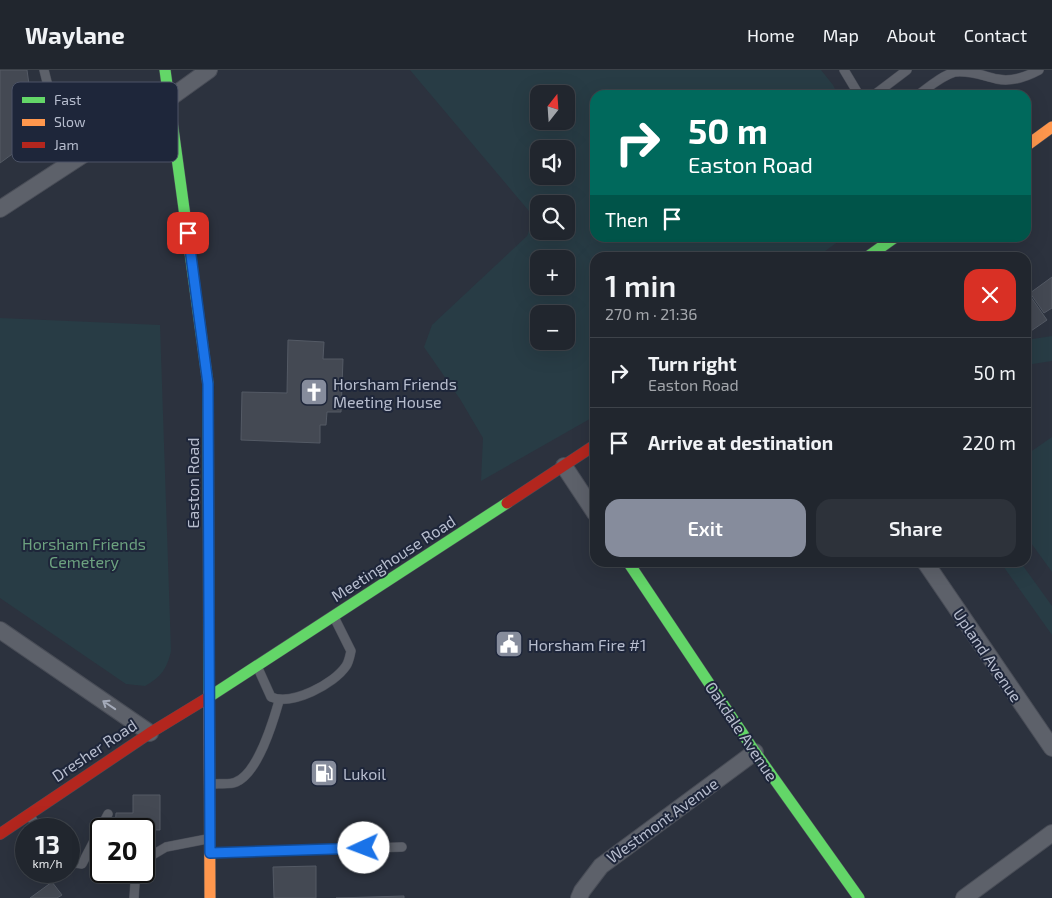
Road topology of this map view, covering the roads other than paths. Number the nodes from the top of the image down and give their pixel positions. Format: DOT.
graph roads {
  1 [pos="209,70"];
  2 [pos="844,70"];
  3 [pos="907,70"];
  4 [pos="1039,70"];
  5 [pos="856,90"];
  6 [pos="881,90"];
  7 [pos="925,90"];
  8 [pos="178,92"];
  9 [pos="1052,127"];
  10 [pos="1052,139"];
  11 [pos="1031,143"];
  12 [pos="178,158"];
  13 [pos="72,162"];
  14 [pos="0,209"];
  15 [pos="888,242"];
  16 [pos="874,252"];
  17 [pos="590,448"];
  18 [pos="564,466"];
  19 [pos="590,505"];
  20 [pos="631,567"];
  21 [pos="928,567"];
  22 [pos="333,616"];
  23 [pos="0,630"];
  24 [pos="257,666"];
  25 [pos="209,697"];
  26 [pos="279,701"];
  27 [pos="150,733"];
  28 [pos="1052,748"];
  29 [pos="755,752"];
  30 [pos="209,784"];
  31 [pos="29,814"];
  32 [pos="108,814"];
  33 [pos="31,818"];
  34 [pos="1052,833"];
  35 [pos="0,834"];
  36 [pos="210,839"];
  37 [pos="402,847"];
  38 [pos="210,853"];
  39 [pos="155,854"];
  40 [pos="80,864"];
  41 [pos="135,883"];
  42 [pos="134,898"];
  43 [pos="210,898"];
  44 [pos="579,898"];
  45 [pos="859,898"];
  46 [pos="964,898"];
  1 -- 8 [label="street"];
  2 -- 5 [label="lane"];
  3 -- 6 [label="lane"];
  4 -- 7 [label="lane"];
  9 -- 11 [label="main road"];
  10 -- 11 [label="lane"];
  12 -- 25 [label="main road, Easton Road"];
  13 -- 14 [label="street"];
  15 -- 16 [label="main road"];
  17 -- 18 [label="main road, Meetinghouse Road"];
  18 -- 19 [label="street"];
  18 -- 22 [label="main road, Meetinghouse Road"];
  20 -- 29 [label="main road, Oakdale Avenue"];
  21 -- 28 [label="street, Upland Avenue"];
  22 -- 24 [label="main road, Meetinghouse Road"];
  22 -- 26 [label="lane"];
  27 -- 23 [label="street, one-way"];
  24 -- 25 [label="main road, Meetinghouse Road"];
  24 -- 26 [label="lane"];
  25 -- 27 [label="main road, Dresher Road"];
  25 -- 30 [label="main road, Easton Road"];
  26 -- 30 [label="lane"];
  27 -- 31 [label="main road, Dresher Road"];
  29 -- 44 [label="street, Westmont Avenue"];
  29 -- 45 [label="main road, Oakdale Avenue"];
  30 -- 36 [label="main road, Easton Road"];
  31 -- 33 [label="lane"];
  31 -- 35 [label="main road, Dresher Road"];
  32 -- 40 [label="lane"];
  34 -- 46 [label="street"];
  36 -- 38 [label="main road, Easton Road"];
  36 -- 39 [label="lane"];
  37 -- 38 [label="lane"];
  38 -- 43 [label="main road, Easton Road"];
  41 -- 42 [label="lane"];
}
